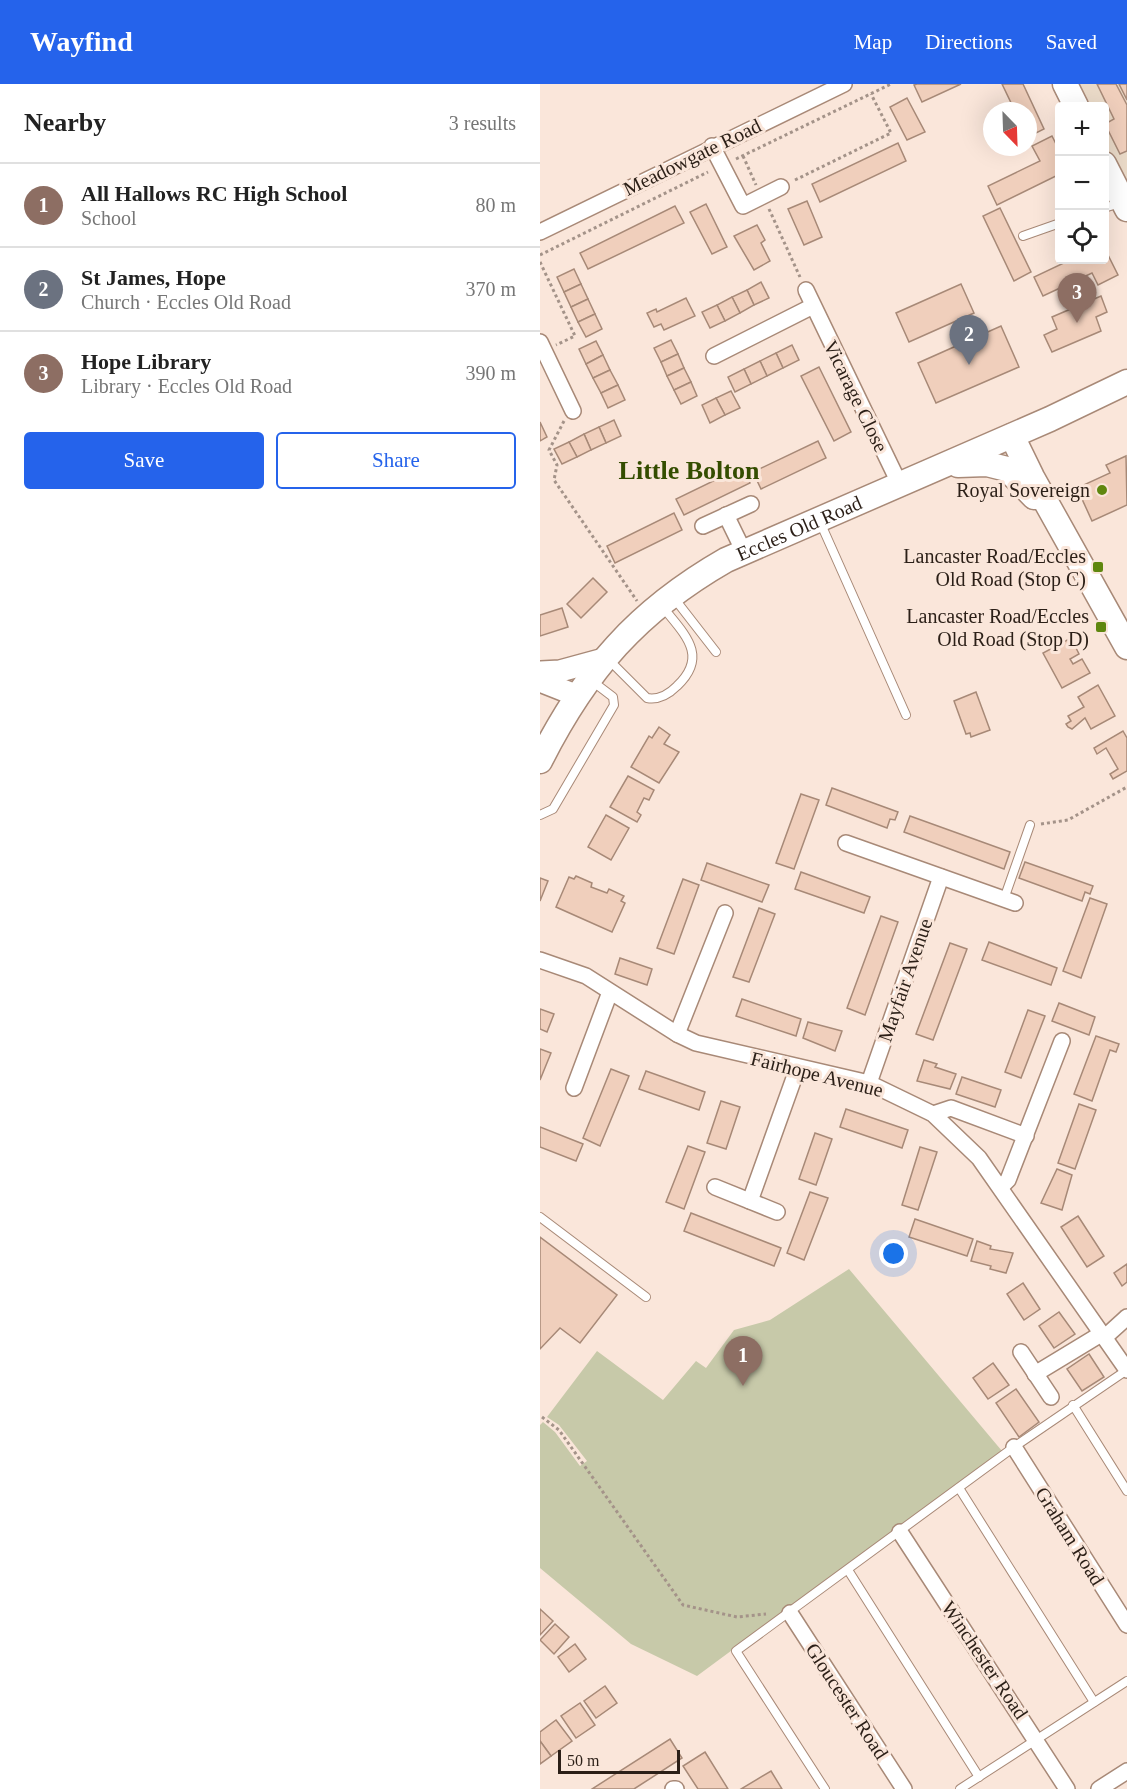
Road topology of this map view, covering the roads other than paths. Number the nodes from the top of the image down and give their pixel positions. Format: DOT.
graph roads {
  1 [pos="844,84"];
  2 [pos="1065,84"];
  3 [pos="1074,102"];
  4 [pos="712,146"];
  5 [pos="1109,179"];
  6 [pos="781,187"];
  7 [pos="1118,206"];
  8 [pos="1055,225"];
  9 [pos="540,232"];
  10 [pos="1023,236"];
  11 [pos="806,290"];
  12 [pos="813,306"];
  13 [pos="542,346"];
  14 [pos="714,356"];
  15 [pos="1127,382"];
  16 [pos="573,411"];
  17 [pos="1012,436"];
  18 [pos="947,465"];
  19 [pos="900,485"];
  20 [pos="751,504"];
  21 [pos="1051,511"];
  22 [pos="726,516"];
  23 [pos="819,520"];
  24 [pos="703,526"];
  25 [pos="744,552"];
  26 [pos="660,604"];
  27 [pos="1127,647"];
  28 [pos="716,652"];
  29 [pos="605,658"];
  30 [pos="540,672"];
  31 [pos="540,681"];
  32 [pos="584,687"];
  33 [pos="906,715"];
  34 [pos="540,761"];
  35 [pos="540,815"];
  36 [pos="1030,825"];
  37 [pos="846,843"];
  38 [pos="941,877"];
  39 [pos="1010,901"];
  40 [pos="725,913"];
  41 [pos="540,960"];
  42 [pos="610,992"];
  43 [pos="677,1034"];
  44 [pos="1062,1041"];
  45 [pos="798,1067"];
  46 [pos="869,1083"];
  47 [pos="574,1088"];
  48 [pos="933,1114"];
  49 [pos="1026,1136"];
  50 [pos="715,1187"];
  51 [pos="1001,1187"];
  52 [pos="750,1201"];
  53 [pos="777,1212"];
  54 [pos="540,1217"];
  55 [pos="646,1297"];
  56 [pos="1127,1317"];
  57 [pos="1103,1336"];
  58 [pos="1021,1352"];
  59 [pos="1127,1370"];
  60 [pos="1035,1374"];
  61 [pos="1051,1397"];
  62 [pos="1073,1405"];
  63 [pos="1014,1447"];
  64 [pos="959,1488"];
  65 [pos="1127,1491"];
  66 [pos="900,1532"];
  67 [pos="848,1570"];
  68 [pos="790,1613"];
  69 [pos="1127,1625"];
  70 [pos="1127,1681"];
  71 [pos="1095,1702"];
  72 [pos="1037,1740"];
  73 [pos="1127,1771"];
  74 [pos="979,1777"];
  75 [pos="825,1789"];
  76 [pos="904,1789"];
  77 [pos="960,1789"];
  78 [pos="1068,1789"];
  79 [pos="1099,1789"];
  1 -- 4 [label="street, Meadowgate Road"];
  2 -- 3 [label="main road"];
  4 -- 6 [label="street"];
  4 -- 9 [label="street, Meadowgate Road"];
  5 -- 7 [label="main road"];
  8 -- 10 [label="lane"];
  11 -- 12 [label="street, Vicarage Close"];
  12 -- 14 [label="street"];
  12 -- 19 [label="street, Vicarage Close"];
  13 -- 16 [label="street"];
  15 -- 17 [label="main road, Eccles Old Road"];
  17 -- 18 [label="main road, Eccles Old Road"];
  17 -- 21 [label="main road"];
  18 -- 19 [label="main road, Eccles Old Road"];
  18 -- 21 [label="main road"];
  19 -- 23 [label="main road, Eccles Old Road"];
  20 -- 22 [label="street"];
  21 -- 27 [label="main road"];
  22 -- 24 [label="street"];
  22 -- 25 [label="street"];
  23 -- 25 [label="main road, Eccles Old Road"];
  23 -- 33 [label="lane"];
  25 -- 26 [label="main road, Eccles Old Road"];
  26 -- 28 [label="lane"];
  26 -- 29 [label="main road, Eccles Old Road"];
  26 -- 29 [label="lane"];
  29 -- 30 [label="street"];
  29 -- 32 [label="main road, Eccles Old Road"];
  31 -- 32 [label="street"];
  32 -- 34 [label="main road, Eccles Old Road"];
  32 -- 35 [label="lane"];
  36 -- 39 [label="lane"];
  37 -- 38 [label="street"];
  38 -- 39 [label="street"];
  38 -- 46 [label="street, Mayfair Avenue"];
  40 -- 43 [label="street"];
  41 -- 42 [label="street, Fairhope Avenue"];
  42 -- 43 [label="street, Fairhope Avenue"];
  42 -- 47 [label="street"];
  43 -- 45 [label="street, Fairhope Avenue"];
  44 -- 49 [label="street"];
  45 -- 46 [label="street, Fairhope Avenue"];
  45 -- 52 [label="street"];
  46 -- 48 [label="street, Fairhope Avenue"];
  48 -- 49 [label="street"];
  48 -- 51 [label="street, Fairhope Avenue"];
  49 -- 51 [label="street"];
  50 -- 52 [label="street"];
  51 -- 57 [label="street, Fairhope Avenue"];
  52 -- 53 [label="street"];
  54 -- 55 [label="lane"];
  56 -- 57 [label="street"];
  57 -- 59 [label="street, Fairhope Avenue"];
  57 -- 60 [label="street"];
  58 -- 60 [label="street"];
  59 -- 62 [label="lane"];
  60 -- 61 [label="street"];
  62 -- 63 [label="lane"];
  62 -- 65 [label="lane"];
  63 -- 64 [label="lane"];
  63 -- 69 [label="street, Graham Road"];
  64 -- 66 [label="lane"];
  64 -- 71 [label="lane"];
  66 -- 67 [label="lane"];
  66 -- 72 [label="street, Winchester Road"];
  67 -- 68 [label="lane"];
  67 -- 74 [label="lane"];
  68 -- 75 [label="lane"];
  68 -- 76 [label="street, Gloucester Road"];
  70 -- 71 [label="lane"];
  71 -- 72 [label="lane"];
  72 -- 74 [label="lane"];
  72 -- 78 [label="street, Winchester Road"];
  73 -- 79 [label="street"];
  74 -- 77 [label="lane"];
}
